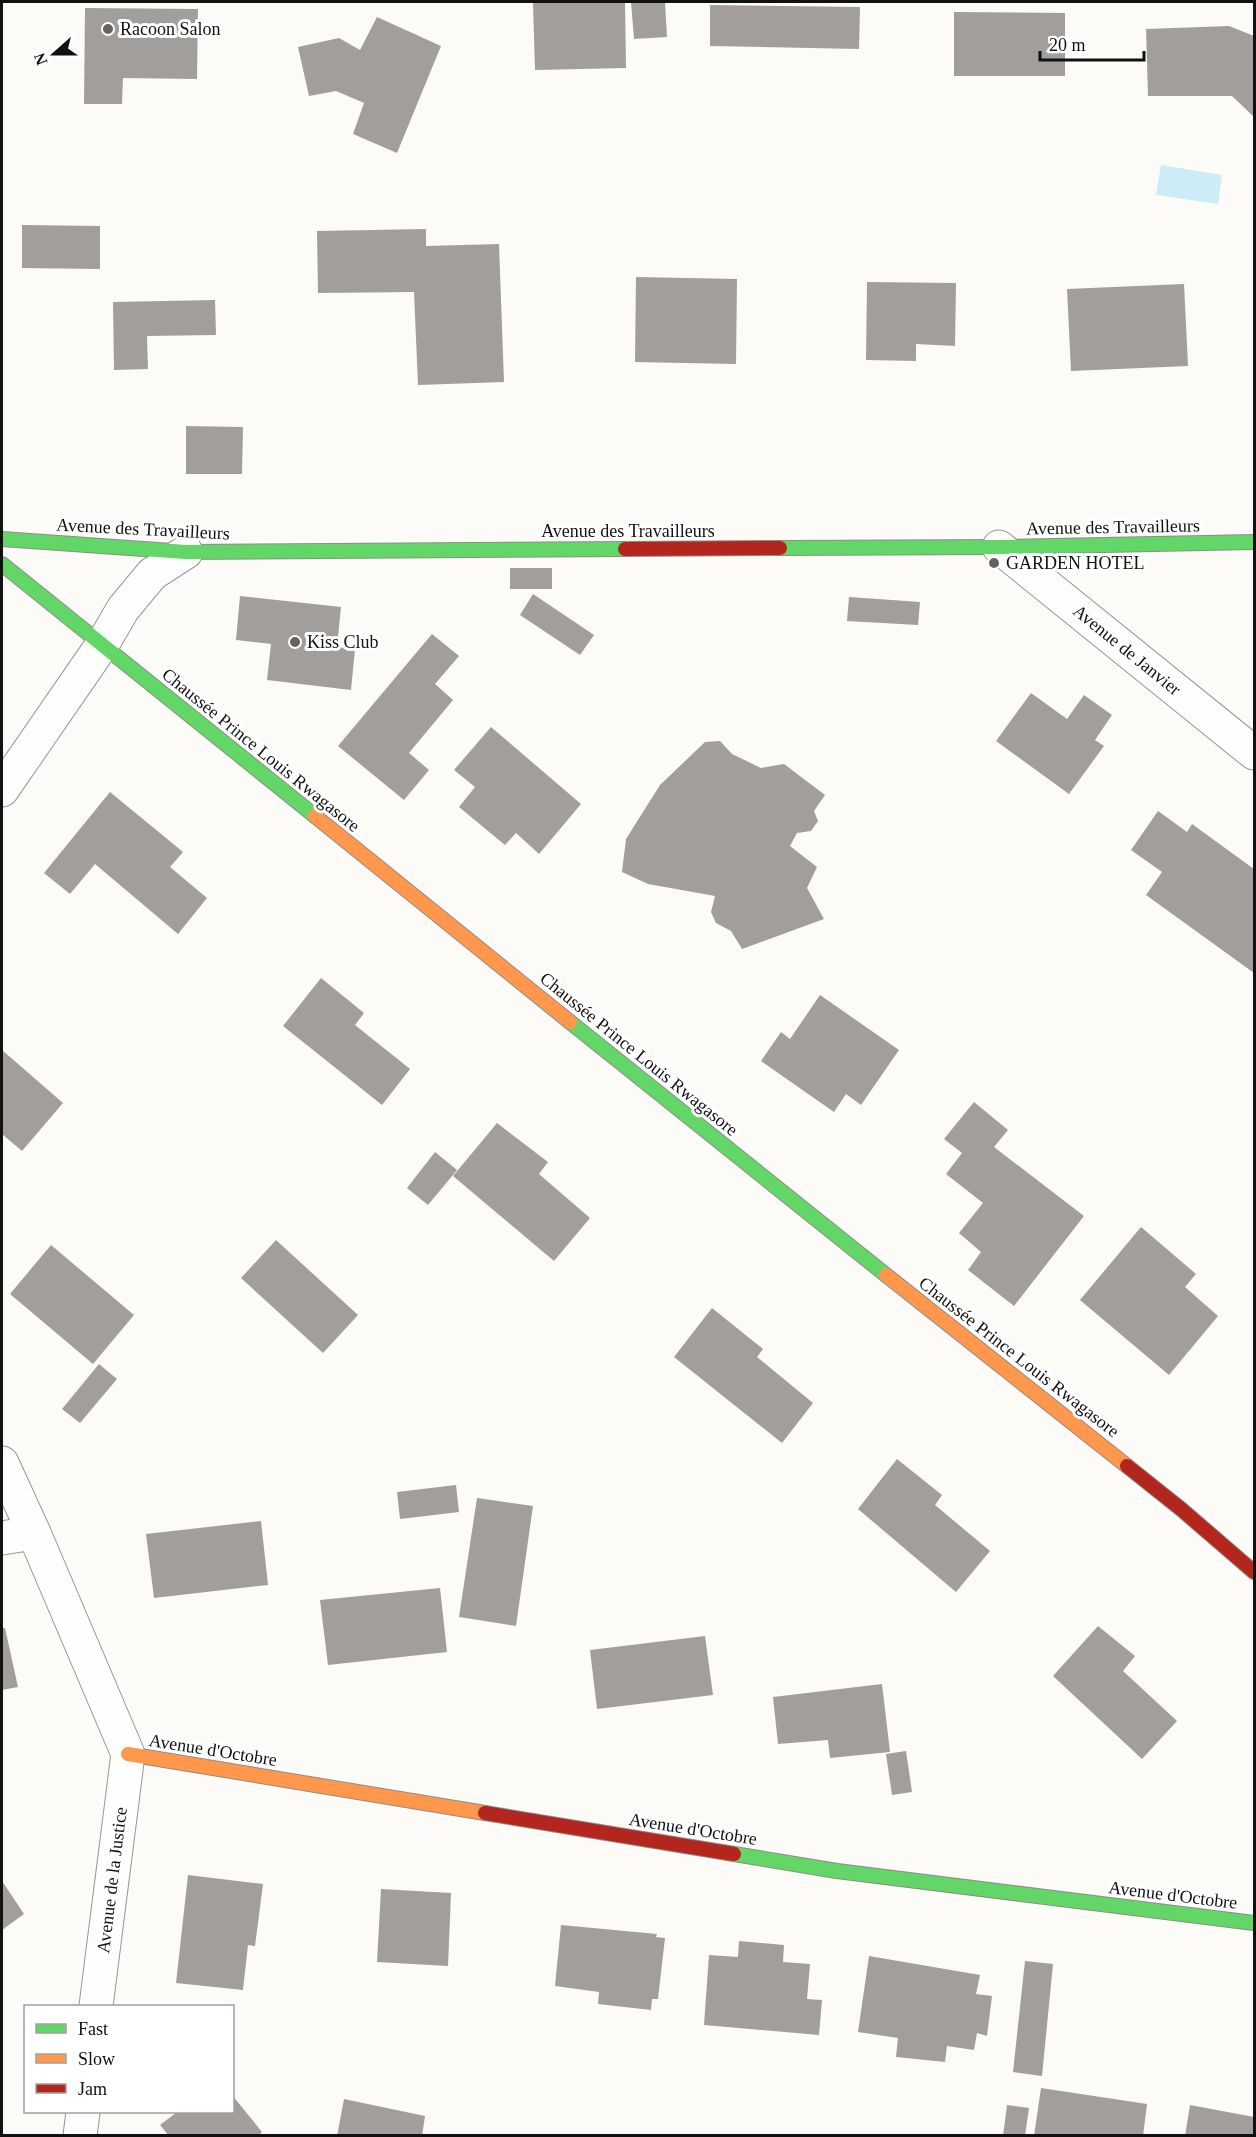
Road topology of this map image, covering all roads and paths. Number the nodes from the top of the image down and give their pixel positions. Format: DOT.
graph roads {
  1 [pos="2,539"];
  2 [pos="1254,542"];
  3 [pos="999,547"];
  4 [pos="186,552"];
  5 [pos="2,564"];
  6 [pos="102,645"];
  7 [pos="1254,753"];
  8 [pos="2,790"];
  9 [pos="2,1463"];
  10 [pos="34,1533"];
  11 [pos="2,1538"];
  12 [pos="1254,1572"];
  13 [pos="128,1754"];
  14 [pos="1254,1923"];
  15 [pos="96,2005"];
  16 [pos="82,2113"];
  17 [pos="80,2136"];
  1 -- 4 [label="street, Avenue des Travailleurs"];
  2 -- 3 [label="street, Avenue des Travailleurs"];
  3 -- 4 [label="street, Avenue des Travailleurs"];
  3 -- 7 [label="street, Avenue de Janvier"];
  4 -- 6 [label="street"];
  5 -- 6 [label="street, Chaussée Prince Louis Rwagasore"];
  6 -- 8 [label="street"];
  6 -- 12 [label="street, Chaussée Prince Louis Rwagasore"];
  9 -- 10 [label="street"];
  10 -- 11 [label="street"];
  10 -- 13 [label="street"];
  13 -- 14 [label="street, Avenue d'Octobre"];
  13 -- 15 [label="street, Avenue de la Justice"];
  16 -- 17 [label="street"];
}
